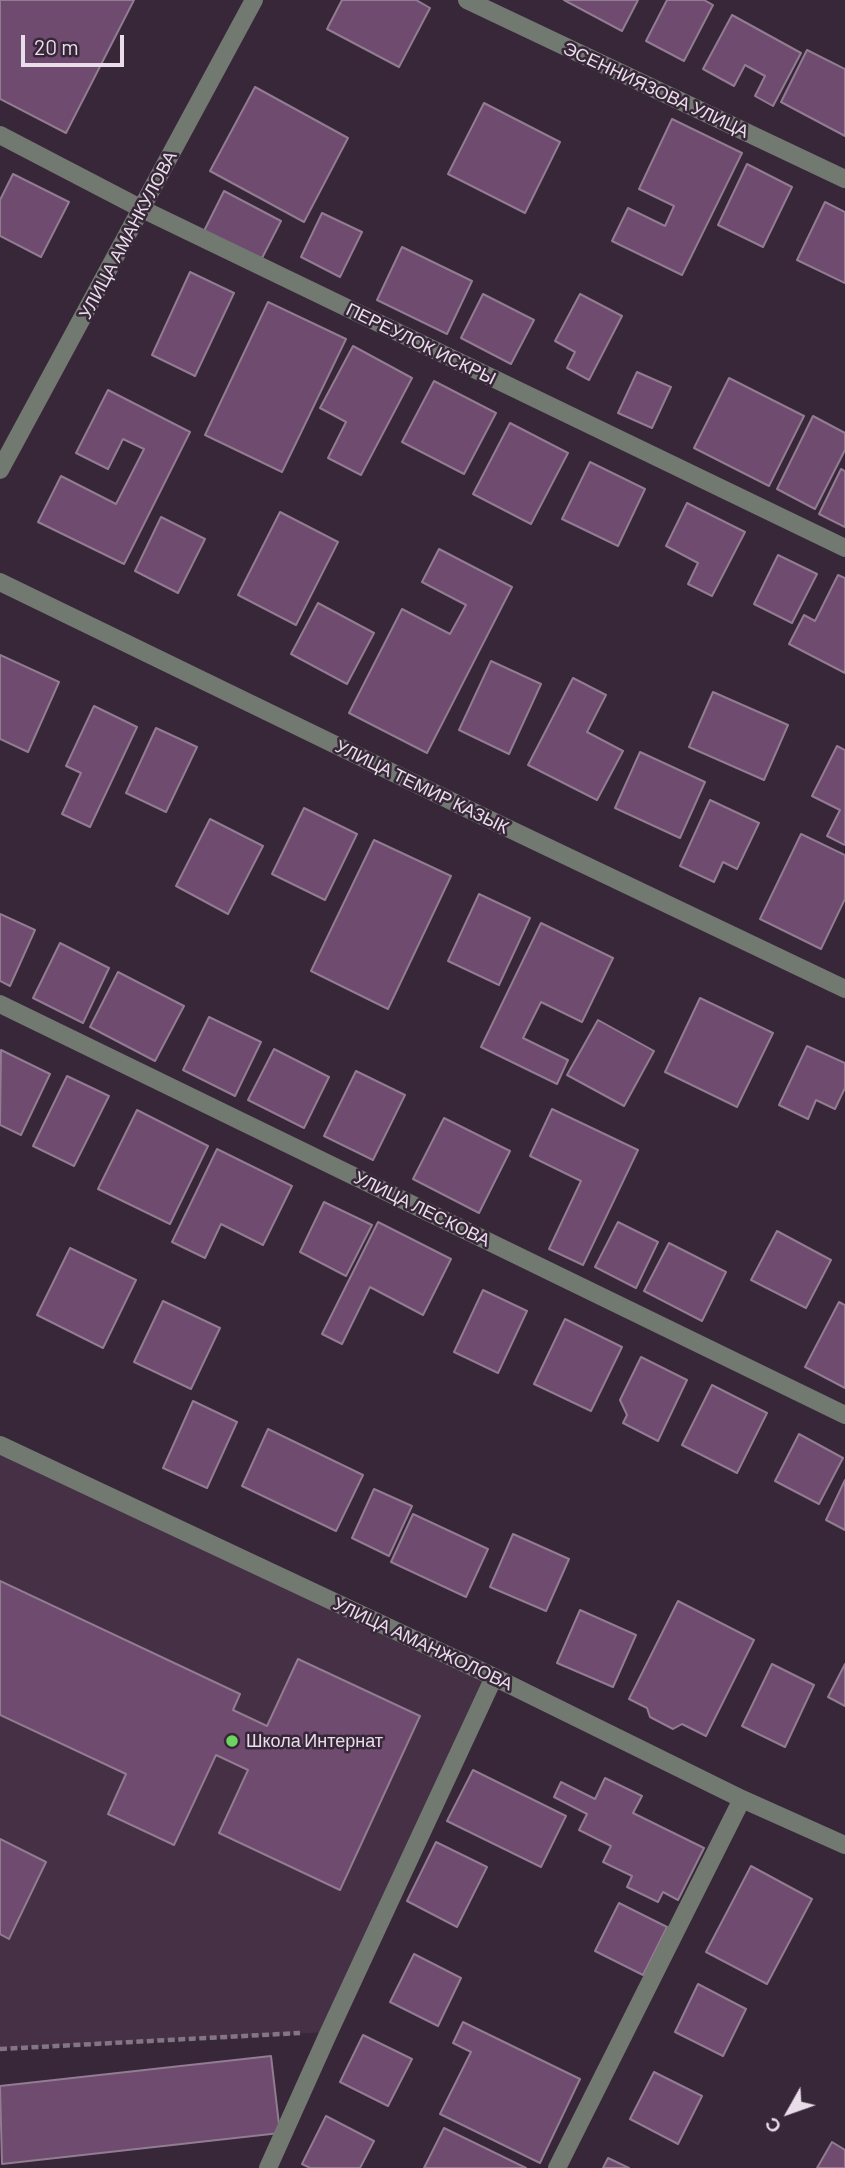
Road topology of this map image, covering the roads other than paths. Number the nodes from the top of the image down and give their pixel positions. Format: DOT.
graph roads {
  1 [pos="254,0"];
  2 [pos="467,0"];
  3 [pos="0,135"];
  4 [pos="845,179"];
  5 [pos="142,209"];
  6 [pos="0,470"];
  7 [pos="845,548"];
  8 [pos="0,582"];
  9 [pos="845,989"];
  10 [pos="0,1004"];
  11 [pos="845,1415"];
  12 [pos="0,1445"];
  13 [pos="494,1677"];
  14 [pos="742,1799"];
  15 [pos="845,1845"];
  16 [pos="268,2168"];
  17 [pos="557,2168"];
  1 -- 5 [label="street, УЛИЦА АМАНКУЛОВА"];
  2 -- 4 [label="street, ЭСЕННИЯЗОВА УЛИЦА"];
  3 -- 5 [label="street, ПЕРЕУЛОК ИСКРЫ"];
  5 -- 6 [label="street, УЛИЦА АМАНКУЛОВА"];
  5 -- 7 [label="street, ПЕРЕУЛОК ИСКРЫ"];
  8 -- 9 [label="street, УЛИЦА ТЕМИР КАЗЫК"];
  10 -- 11 [label="street, УЛИЦА ЛЕСКОВА"];
  12 -- 13 [label="street, УЛИЦА АМАНЖОЛОВА"];
  13 -- 14 [label="street, УЛИЦА АМАНЖОЛОВА"];
  13 -- 16 [label="street"];
  14 -- 15 [label="street, УЛИЦА АМАНЖОЛОВА"];
  14 -- 17 [label="street"];
}
